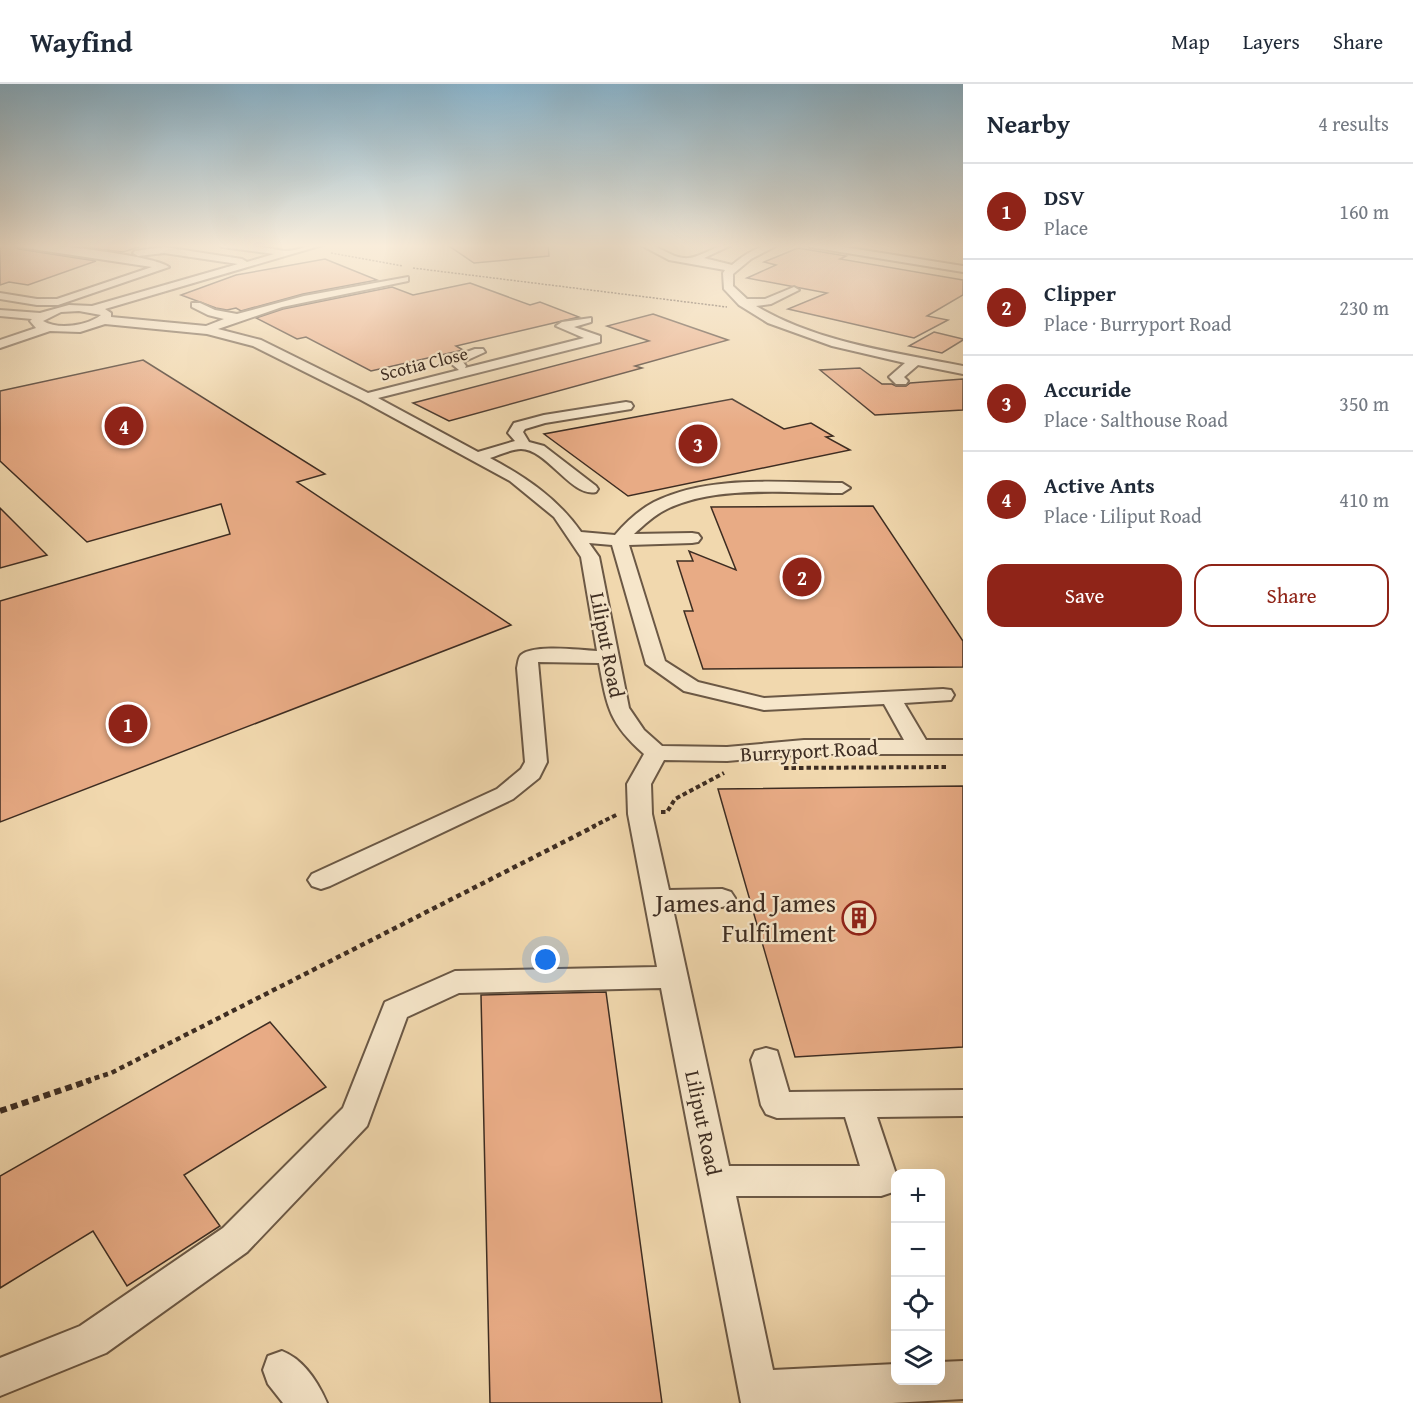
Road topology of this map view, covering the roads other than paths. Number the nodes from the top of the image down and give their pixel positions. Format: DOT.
graph roads {
  1 [pos="104,306"];
  2 [pos="277,306"];
  3 [pos="740,306"];
  4 [pos="92,309"];
  5 [pos="0,313"];
  6 [pos="214,313"];
  7 [pos="40,316"];
  8 [pos="235,317"];
  9 [pos="104,320"];
  10 [pos="586,320"];
  11 [pos="828,327"];
  12 [pos="48,328"];
  13 [pos="207,330"];
  14 [pos="807,333"];
  15 [pos="552,339"];
  16 [pos="0,344"];
  17 [pos="570,345"];
  18 [pos="479,352"];
  19 [pos="917,356"];
  20 [pos="963,360"];
  21 [pos="963,370"];
  22 [pos="469,371"];
  23 [pos="901,381"];
  24 [pos="366,397"];
  25 [pos="626,406"];
  26 [pos="521,444"];
  27 [pos="476,457"];
  28 [pos="842,488"];
  29 [pos="590,489"];
  30 [pos="575,537"];
  31 [pos="692,538"];
  32 [pos="619,540"];
  33 [pos="609,657"];
  34 [pos="943,695"];
  35 [pos="890,698"];
  36 [pos="918,747"];
  37 [pos="963,747"];
  38 [pos="656,753"];
  39 [pos="321,880"];
  40 [pos="722,898"];
  41 [pos="657,900"];
  42 [pos="673,977"];
  43 [pos="766,1060"];
  44 [pos="857,1104"];
  45 [pos="963,1104"];
  46 [pos="715,1181"];
  47 [pos="282,1370"];
  48 [pos="0,1377"];
  49 [pos="963,1380"];
  50 [pos="760,1396"];
  51 [pos="307,1403"];
  1 -- 4 [label="street"];
  2 -- 8 [label="street"];
  3 -- 14 [label="street"];
  4 -- 7 [label="street"];
  4 -- 9 [label="street"];
  5 -- 7 [label="street"];
  6 -- 6 [label="street"];
  6 -- 8 [label="street"];
  7 -- 12 [label="street"];
  8 -- 13 [label="street"];
  9 -- 12 [label="street"];
  9 -- 13 [label="street, Liliput Road"];
  10 -- 17 [label="street, Scotia Close"];
  11 -- 14 [label="street"];
  12 -- 16 [label="street"];
  13 -- 24 [label="street, Liliput Road"];
  14 -- 19 [label="street"];
  15 -- 17 [label="street"];
  17 -- 22 [label="street, Scotia Close"];
  18 -- 22 [label="street"];
  19 -- 20 [label="street"];
  19 -- 21 [label="street"];
  19 -- 23 [label="street"];
  22 -- 24 [label="street, Scotia Close"];
  24 -- 27 [label="street, Liliput Road"];
  25 -- 26 [label="street"];
  26 -- 27 [label="street"];
  26 -- 29 [label="street"];
  27 -- 30 [label="street, Liliput Road"];
  28 -- 32 [label="street"];
  30 -- 32 [label="street"];
  30 -- 33 [label="street, Liliput Road"];
  31 -- 32 [label="street"];
  32 -- 35 [label="street"];
  33 -- 38 [label="street, Liliput Road"];
  33 -- 39 [label="street"];
  34 -- 35 [label="street"];
  35 -- 36 [label="street"];
  36 -- 37 [label="street, Burryport Road"];
  36 -- 38 [label="street, Burryport Road"];
  38 -- 41 [label="street, Liliput Road"];
  40 -- 41 [label="street"];
  41 -- 42 [label="street, Liliput Road"];
  42 -- 46 [label="street, Liliput Road"];
  42 -- 48 [label="street"];
  43 -- 44 [label="street"];
  44 -- 45 [label="street"];
  44 -- 46 [label="street"];
  46 -- 50 [label="street, Liliput Road"];
  47 -- 51 [label="street"];
  49 -- 50 [label="street"];
}
